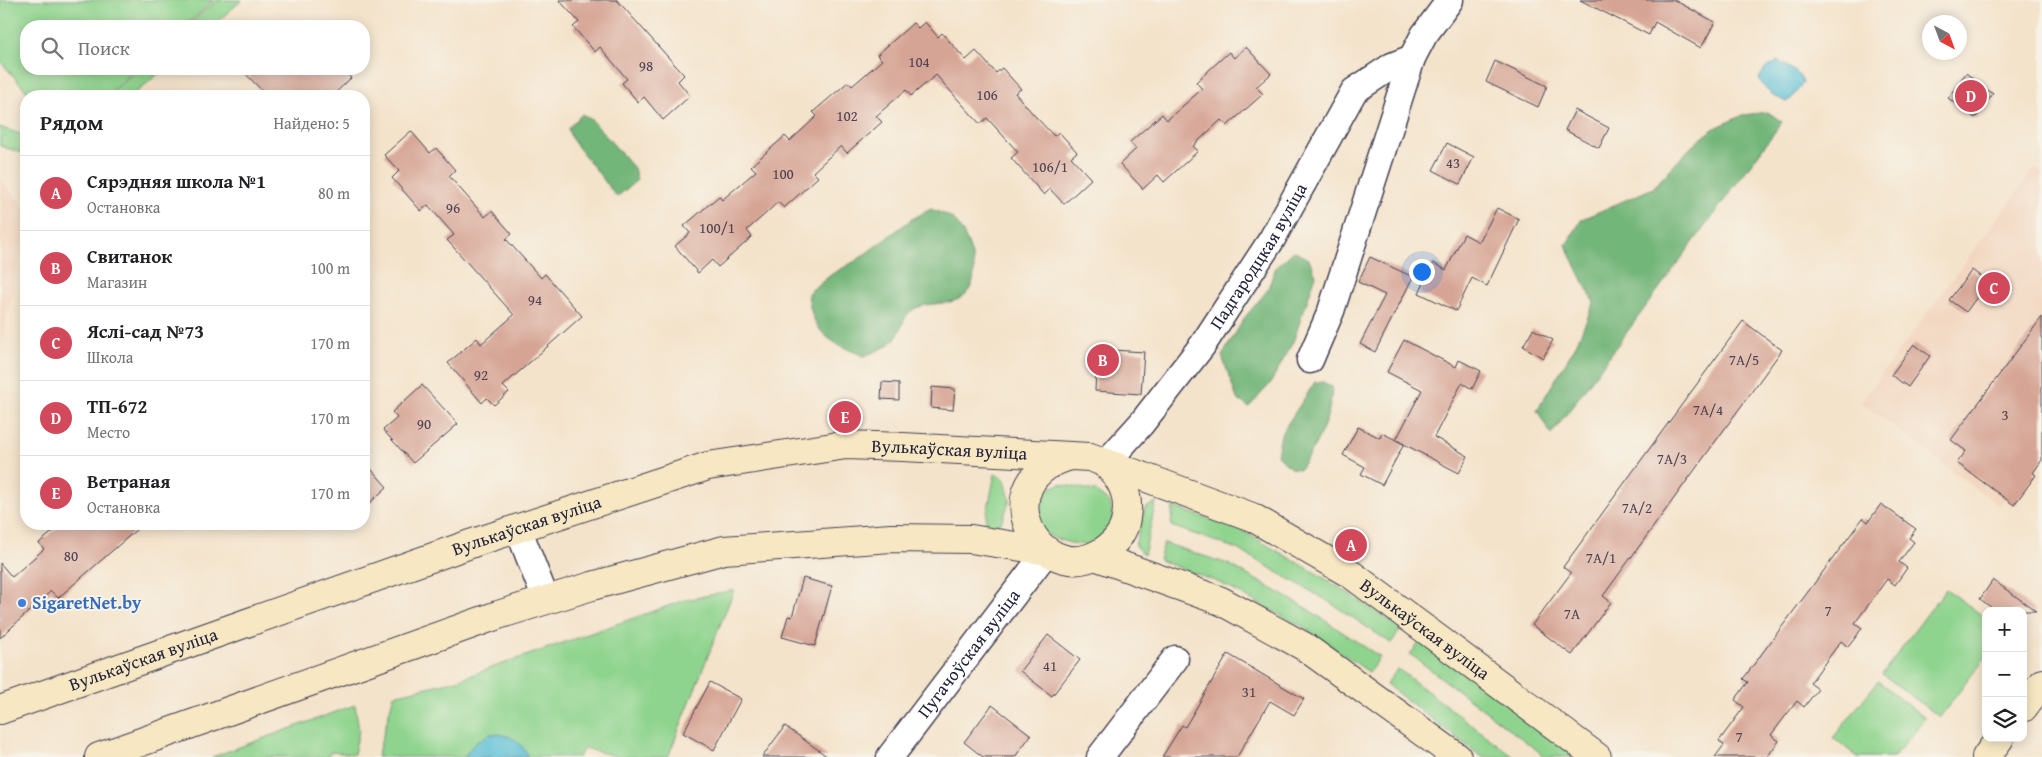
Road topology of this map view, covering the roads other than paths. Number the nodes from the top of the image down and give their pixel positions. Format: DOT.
graph roads {
  1 [pos="1450,0"];
  2 [pos="1412,58"];
  3 [pos="1310,360"];
  4 [pos="1073,456"];
  5 [pos="1105,464"];
  6 [pos="518,528"];
  7 [pos="1047,551"];
  8 [pos="1095,556"];
  9 [pos="546,600"];
  10 [pos="1175,659"];
  11 [pos="2042,683"];
  12 [pos="2027,703"];
  13 [pos="0,710"];
  14 [pos="1997,742"];
  15 [pos="99,757"];
  16 [pos="890,757"];
  17 [pos="1100,757"];
  18 [pos="1457,757"];
  19 [pos="1598,757"];
  20 [pos="1986,757"];
  1 -- 2 [label="street"];
  2 -- 3 [label="street"];
  2 -- 5 [label="street, Падгародцкая вуліца"];
  4 -- 5 [label="street, Вулькаўская вуліца"];
  4 -- 6 [label="street, Вулькаўская вуліца"];
  4 -- 7 [label="street, Вулькаўская вуліца"];
  5 -- 8 [label="street, Вулькаўская вуліца"];
  5 -- 19 [label="street, Вулькаўская вуліца"];
  6 -- 9 [label="street"];
  6 -- 13 [label="street, Вулькаўская вуліца"];
  7 -- 8 [label="street, Вулькаўская вуліца"];
  7 -- 9 [label="street, Вулькаўская вуліца"];
  7 -- 16 [label="street, Пугачоўская вуліца"];
  8 -- 18 [label="street, Вулькаўская вуліца"];
  9 -- 15 [label="street, Вулькаўская вуліца"];
  10 -- 17 [label="street"];
  11 -- 12 [label="street"];
  14 -- 20 [label="street"];
}
